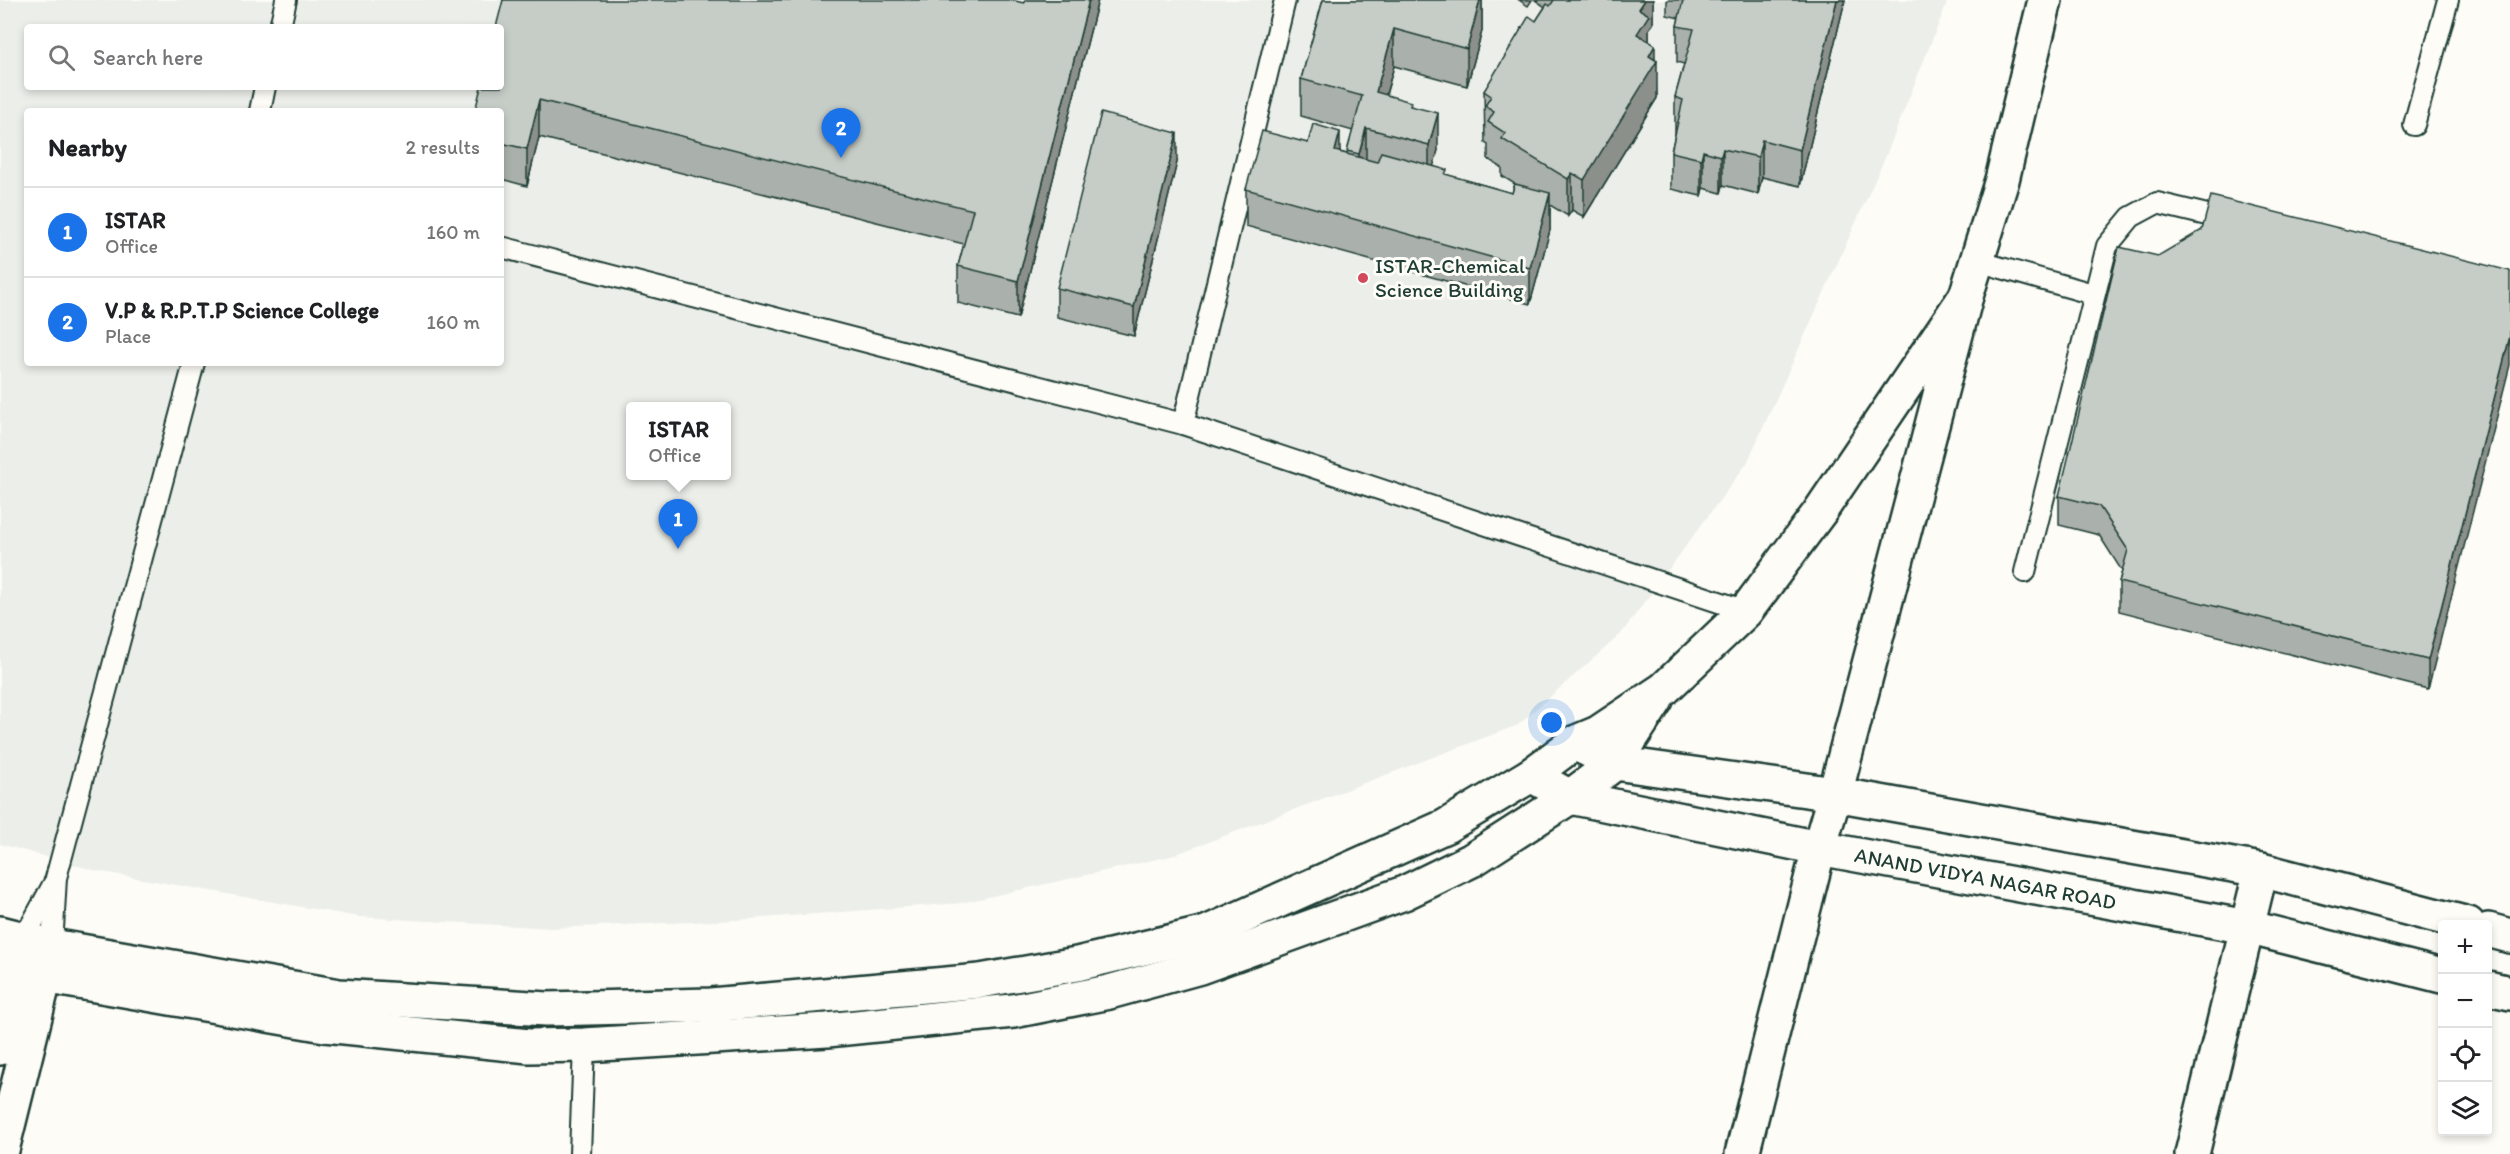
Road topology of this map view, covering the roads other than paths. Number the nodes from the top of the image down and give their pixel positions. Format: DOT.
graph roads {
  1 [pos="286,0"];
  2 [pos="1285,0"];
  3 [pos="2045,0"];
  4 [pos="2448,0"];
  5 [pos="281,24"];
  6 [pos="264,90"];
  7 [pos="261,108"];
  8 [pos="2414,125"];
  9 [pos="2248,225"];
  10 [pos="504,249"];
  11 [pos="1977,261"];
  12 [pos="2093,294"];
  13 [pos="1966,296"];
  14 [pos="193,366"];
  15 [pos="1183,424"];
  16 [pos="2025,572"];
  17 [pos="1746,611"];
  18 [pos="1664,689"];
  19 [pos="1574,743"];
  20 [pos="1615,763"];
  21 [pos="1531,775"];
  22 [pos="1835,794"];
  23 [pos="1570,797"];
  24 [pos="1819,848"];
  25 [pos="2261,870"];
  26 [pos="56,878"];
  27 [pos="2453,920"];
  28 [pos="2247,927"];
  29 [pos="2492,931"];
  30 [pos="2510,936"];
  31 [pos="23,955"];
  32 [pos="2438,975"];
  33 [pos="2492,989"];
  34 [pos="2510,993"];
  35 [pos="584,1045"];
  36 [pos="0,1048"];
  37 [pos="1,1154"];
  38 [pos="580,1154"];
  39 [pos="1742,1154"];
  40 [pos="2192,1154"];
  1 -- 5 [label="lane"];
  2 -- 15 [label="lane"];
  3 -- 11 [label="main road"];
  4 -- 8 [label="lane"];
  6 -- 7 [label="lane"];
  9 -- 12 [label="lane"];
  10 -- 15 [label="lane"];
  11 -- 12 [label="lane"];
  11 -- 13 [label="main road"];
  12 -- 16 [label="lane"];
  13 -- 17 [label="main road"];
  13 -- 22 [label="main road"];
  14 -- 26 [label="lane"];
  15 -- 17 [label="lane"];
  17 -- 18 [label="main road"];
  18 -- 19 [label="main road"];
  18 -- 20 [label="main road"];
  19 -- 20 [label="main road"];
  19 -- 21 [label="main road"];
  20 -- 22 [label="main road"];
  20 -- 23 [label="main road"];
  21 -- 23 [label="main road, ANAND VIDYA NAGAR ROAD"];
  21 -- 31 [label="main road"];
  22 -- 24 [label="main road"];
  22 -- 25 [label="main road"];
  23 -- 24 [label="main road, ANAND VIDYA NAGAR ROAD"];
  23 -- 35 [label="main road"];
  24 -- 28 [label="main road, ANAND VIDYA NAGAR ROAD"];
  24 -- 39 [label="main road"];
  25 -- 27 [label="main road"];
  25 -- 28 [label="main road"];
  26 -- 31 [label="lane"];
  26 -- 31 [label="lane"];
  28 -- 32 [label="main road, ANAND VIDYA NAGAR ROAD"];
  28 -- 40 [label="main road"];
  29 -- 30 [label="main road"];
  31 -- 35 [label="main road"];
  31 -- 36 [label="main road"];
  31 -- 37 [label="main road"];
  33 -- 34 [label="main road"];
  35 -- 38 [label="lane"];
}
